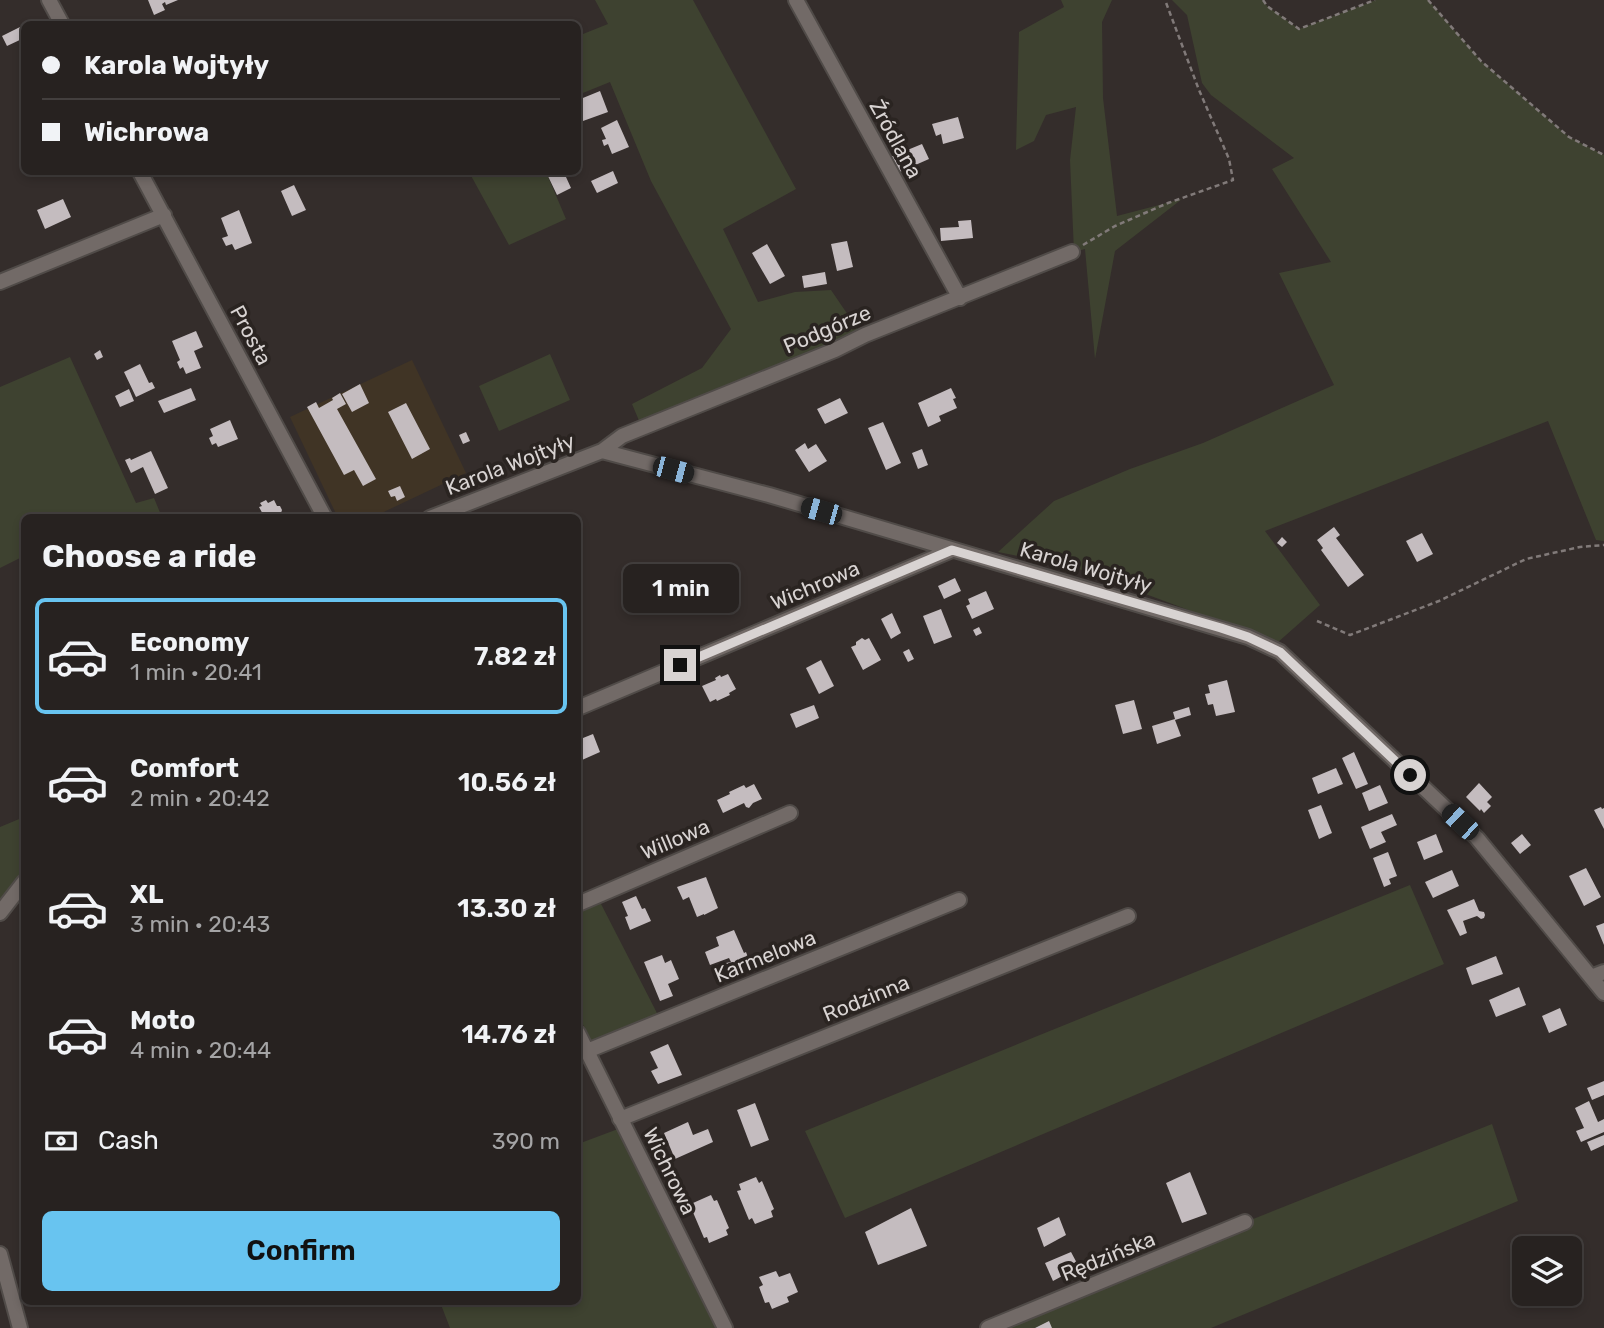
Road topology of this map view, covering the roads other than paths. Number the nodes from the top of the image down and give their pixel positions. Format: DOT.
graph roads {
  1 [pos="49,0"];
  2 [pos="796,0"];
  3 [pos="60,21"];
  4 [pos="142,175"];
  5 [pos="164,215"];
  6 [pos="1072,252"];
  7 [pos="0,282"];
  8 [pos="960,298"];
  9 [pos="602,451"];
  10 [pos="323,514"];
  11 [pos="440,514"];
  12 [pos="952,550"];
  13 [pos="581,707"];
  14 [pos="790,813"];
  15 [pos="21,886"];
  16 [pos="959,900"];
  17 [pos="581,903"];
  18 [pos="0,913"];
  19 [pos="1128,916"];
  20 [pos="1598,974"];
  21 [pos="1604,993"];
  22 [pos="581,1039"];
  23 [pos="587,1051"];
  24 [pos="620,1119"];
  25 [pos="1245,1222"];
  26 [pos="0,1254"];
  27 [pos="20,1328"];
  28 [pos="724,1328"];
  29 [pos="988,1328"];
  1 -- 3 [label="street"];
  2 -- 8 [label="street, Źródlana"];
  4 -- 5 [label="street, Prosta"];
  5 -- 7 [label="street"];
  5 -- 10 [label="street, Prosta"];
  6 -- 8 [label="street, Podgórze"];
  8 -- 9 [label="street, Podgórze"];
  9 -- 11 [label="street, Karola Wojtyły"];
  9 -- 12 [label="street, Karola Wojtyły"];
  12 -- 13 [label="street, Wichrowa"];
  12 -- 20 [label="street, Karola Wojtyły"];
  14 -- 17 [label="street, Willowa"];
  15 -- 18 [label="street"];
  16 -- 23 [label="street, Karmelowa"];
  19 -- 24 [label="street, Rodzinna"];
  20 -- 21 [label="street, Karola Wojtyły"];
  22 -- 23 [label="street, Wichrowa"];
  23 -- 24 [label="street, Wichrowa"];
  24 -- 28 [label="street, Wichrowa"];
  25 -- 29 [label="street, Rędzińska"];
  26 -- 27 [label="street"];
}
